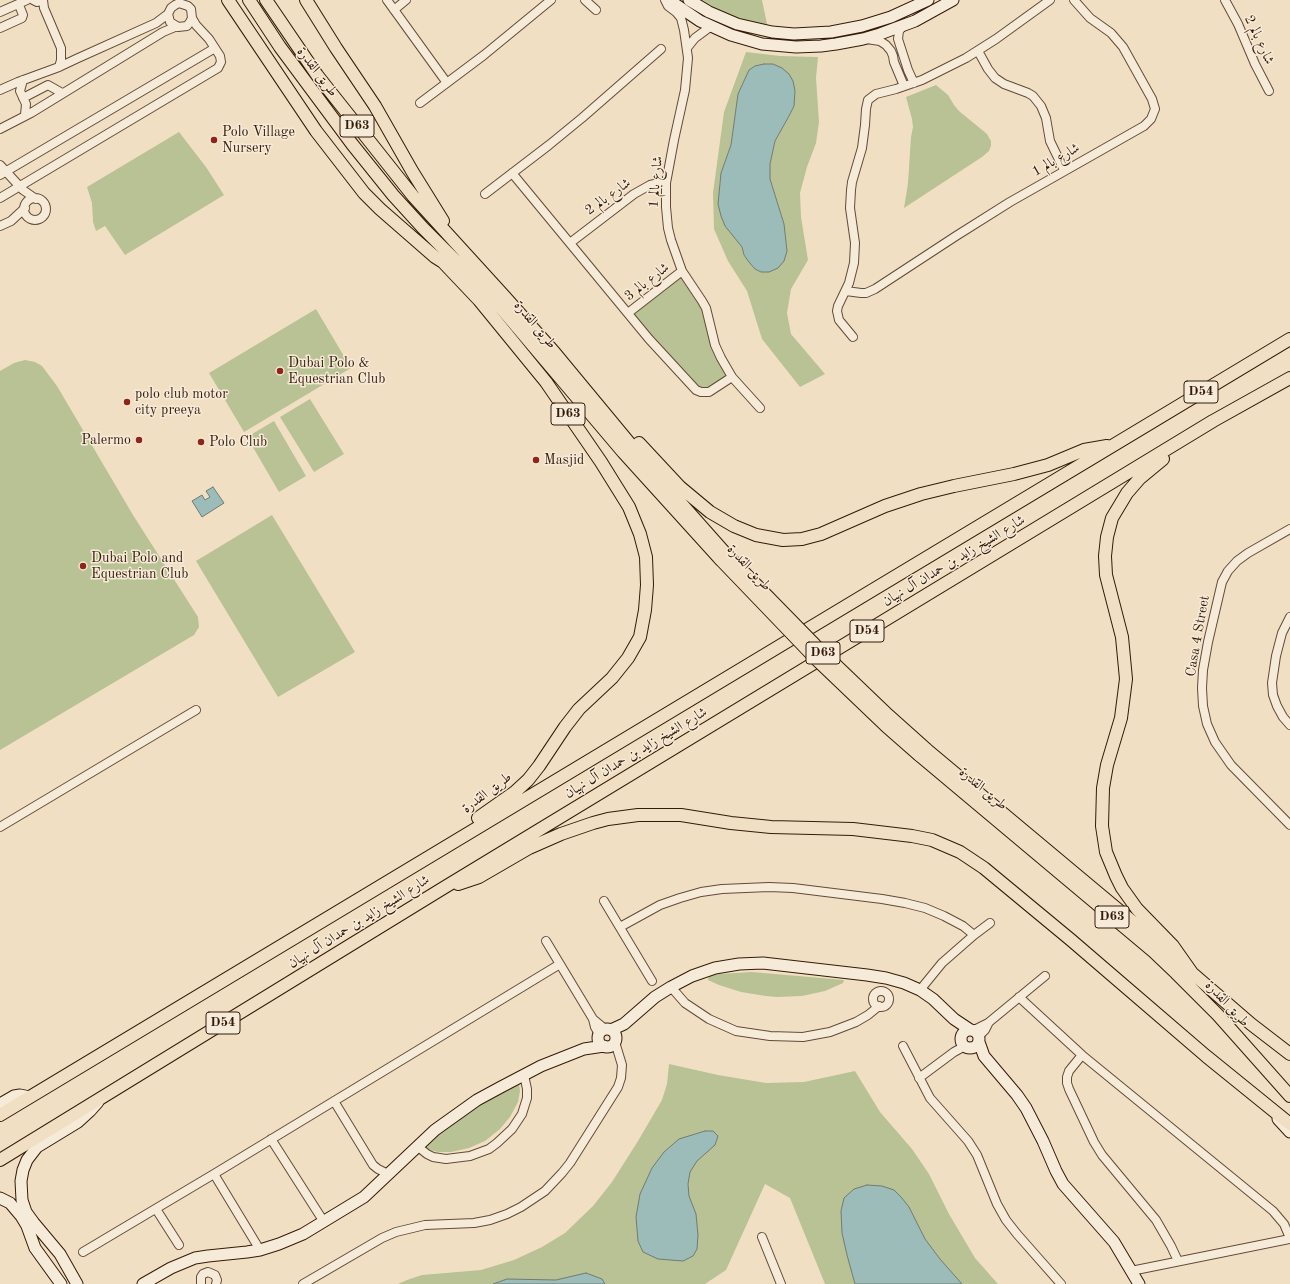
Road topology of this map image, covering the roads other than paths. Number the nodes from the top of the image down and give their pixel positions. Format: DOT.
graph roads {
  1 [pos="228,0"];
  2 [pos="249,0"];
  3 [pos="266,0"];
  4 [pos="306,0"];
  5 [pos="387,0"];
  6 [pos="406,0"];
  7 [pos="551,0"];
  8 [pos="585,0"];
  9 [pos="665,0"];
  10 [pos="669,0"];
  11 [pos="689,0"];
  12 [pos="928,0"];
  13 [pos="953,0"];
  14 [pos="1050,0"];
  15 [pos="1074,0"];
  16 [pos="1225,0"];
  17 [pos="34,2"];
  18 [pos="182,2"];
  19 [pos="170,7"];
  20 [pos="394,10"];
  21 [pos="596,10"];
  22 [pos="0,12"];
  23 [pos="192,18"];
  24 [pos="902,26"];
  25 [pos="179,27"];
  26 [pos="710,27"];
  27 [pos="0,28"];
  28 [pos="201,31"];
  29 [pos="831,32"];
  30 [pos="863,39"];
  31 [pos="900,45"];
  32 [pos="777,46"];
  33 [pos="61,48"];
  34 [pos="215,48"];
  35 [pos="687,48"];
  36 [pos="661,49"];
  37 [pos="889,49"];
  38 [pos="978,51"];
  39 [pos="904,58"];
  40 [pos="76,59"];
  41 [pos="894,62"];
  42 [pos="59,67"];
  43 [pos="23,80"];
  44 [pos="447,83"];
  45 [pos="914,83"];
  46 [pos="904,86"];
  47 [pos="4,89"];
  48 [pos="1269,91"];
  49 [pos="62,93"];
  50 [pos="23,98"];
  51 [pos="420,103"];
  52 [pos="36,109"];
  53 [pos="25,115"];
  54 [pos="0,128"];
  55 [pos="352,144"];
  56 [pos="0,165"];
  57 [pos="1064,170"];
  58 [pos="512,172"];
  59 [pos="3,174"];
  60 [pos="666,182"];
  61 [pos="19,186"];
  62 [pos="485,194"];
  63 [pos="0,198"];
  64 [pos="36,199"];
  65 [pos="26,205"];
  66 [pos="31,219"];
  67 [pos="11,221"];
  68 [pos="0,226"];
  69 [pos="570,243"];
  70 [pos="457,245"];
  71 [pos="443,262"];
  72 [pos="682,271"];
  73 [pos="846,291"];
  74 [pos="628,313"];
  75 [pos="854,337"];
  76 [pos="1290,339"];
  77 [pos="732,377"];
  78 [pos="1290,378"];
  79 [pos="592,399"];
  80 [pos="760,408"];
  81 [pos="1213,421"];
  82 [pos="1112,446"];
  83 [pos="1290,528"];
  84 [pos="723,556"];
  85 [pos="1290,617"];
  86 [pos="196,710"];
  87 [pos="1290,725"];
  88 [pos="922,752"];
  89 [pos="1290,825"];
  90 [pos="0,827"];
  91 [pos="441,849"];
  92 [pos="445,887"];
  93 [pos="604,901"];
  94 [pos="990,923"];
  95 [pos="620,927"];
  96 [pos="974,935"];
  97 [pos="546,941"];
  98 [pos="560,964"];
  99 [pos="1192,972"];
  100 [pos="1045,976"];
  101 [pos="652,981"];
  102 [pos="671,987"];
  103 [pos="920,990"];
  104 [pos="1019,997"];
  105 [pos="879,1006"];
  106 [pos="970,1038"];
  107 [pos="608,1039"];
  108 [pos="903,1046"];
  109 [pos="1082,1054"];
  110 [pos="1290,1054"];
  111 [pos="524,1075"];
  112 [pos="919,1078"];
  113 [pos="1290,1096"];
  114 [pos="30,1097"];
  115 [pos="100,1099"];
  116 [pos="334,1101"];
  117 [pos="0,1104"];
  118 [pos="1266,1105"];
  119 [pos="0,1115"];
  120 [pos="1290,1124"];
  121 [pos="1290,1132"];
  122 [pos="271,1139"];
  123 [pos="417,1146"];
  124 [pos="0,1160"];
  125 [pos="214,1174"];
  126 [pos="388,1174"];
  127 [pos="0,1198"];
  128 [pos="156,1209"];
  129 [pos="324,1222"];
  130 [pos="762,1237"];
  131 [pos="1290,1238"];
  132 [pos="179,1245"];
  133 [pos="260,1250"];
  134 [pos="83,1252"];
  135 [pos="1178,1262"];
  136 [pos="1131,1271"];
  137 [pos="75,1280"];
  138 [pos="61,1284"];
  139 [pos="143,1284"];
  140 [pos="201,1284"];
  141 [pos="216,1284"];
  142 [pos="303,1284"];
  143 [pos="781,1284"];
  144 [pos="1061,1284"];
  145 [pos="1139,1284"];
  1 -- 71 [label="main road, طريق القدرة / D63"];
  2 -- 55 [label="main road, طريق القدرة / D63"];
  3 -- 70 [label="main road, طريق القدرة / D63"];
  4 -- 70 [label="main road, طريق القدرة / D63"];
  5 -- 20 [label="street"];
  6 -- 20 [label="street"];
  7 -- 44 [label="street"];
  8 -- 21 [label="street"];
  9 -- 35 [label="street, شارع بالم 1"];
  10 -- 26 [label="street"];
  11 -- 29 [label="street"];
  12 -- 29 [label="street"];
  13 -- 24 [label="street"];
  14 -- 38 [label="street"];
  15 -- 57 [label="street, شارع بالم 1"];
  16 -- 48 [label="street, شارع بالم 2"];
  17 -- 22 [label="street"];
  17 -- 27 [label="street"];
  17 -- 33 [label="street"];
  18 -- 19 [label="street"];
  18 -- 23 [label="street"];
  19 -- 25 [label="street"];
  19 -- 40 [label="street"];
  20 -- 44 [label="street"];
  23 -- 25 [label="street"];
  23 -- 28 [label="street"];
  24 -- 30 [label="street"];
  24 -- 31 [label="street"];
  25 -- 28 [label="street"];
  25 -- 49 [label="street"];
  26 -- 32 [label="street"];
  26 -- 35 [label="street"];
  28 -- 34 [label="street"];
  29 -- 32 [label="street"];
  30 -- 32 [label="street"];
  30 -- 37 [label="street"];
  31 -- 37 [label="street"];
  31 -- 39 [label="street"];
  33 -- 40 [label="street"];
  33 -- 42 [label="street"];
  34 -- 59 [label="street"];
  34 -- 61 [label="street"];
  35 -- 60 [label="street, شارع بالم 1"];
  36 -- 58 [label="street"];
  37 -- 41 [label="street"];
  38 -- 45 [label="street"];
  38 -- 57 [label="street"];
  39 -- 41 [label="street"];
  39 -- 45 [label="street"];
  40 -- 42 [label="street"];
  41 -- 46 [label="street"];
  42 -- 43 [label="street"];
  43 -- 47 [label="street"];
  43 -- 50 [label="street"];
  44 -- 51 [label="street"];
  45 -- 46 [label="street"];
  46 -- 73 [label="street"];
  47 -- 50 [label="street"];
  49 -- 50 [label="street"];
  49 -- 52 [label="street"];
  50 -- 52 [label="street"];
  50 -- 53 [label="street"];
  52 -- 53 [label="street"];
  53 -- 54 [label="street"];
  55 -- 71 [label="main road"];
  55 -- 84 [label="main road, طريق القدرة / D63"];
  56 -- 59 [label="street"];
  57 -- 73 [label="street, شارع بالم 1"];
  58 -- 62 [label="street"];
  58 -- 69 [label="street"];
  59 -- 61 [label="street"];
  60 -- 69 [label="street, شارع بالم 2"];
  60 -- 72 [label="street, شارع بالم 1"];
  61 -- 63 [label="street"];
  61 -- 64 [label="street"];
  61 -- 65 [label="street"];
  64 -- 65 [label="street"];
  64 -- 66 [label="street"];
  65 -- 66 [label="street"];
  65 -- 67 [label="street"];
  66 -- 67 [label="street"];
  67 -- 68 [label="street"];
  69 -- 74 [label="street"];
  70 -- 79 [label="main road, طريق القدرة / D63"];
  71 -- 91 [label="main road, طريق القدرة / D63"];
  72 -- 74 [label="street, شارع بالم 3"];
  72 -- 77 [label="street, شارع بالم 1"];
  73 -- 75 [label="street"];
  74 -- 77 [label="street"];
  76 -- 82 [label="main road, شارع الشيخ زايد بن حمدان آل نهيان / D54"];
  77 -- 80 [label="street, شارع بالم 1"];
  78 -- 81 [label="main road, شارع الشيخ زايد بن حمدان آل نهيان / D54"];
  79 -- 82 [label="main road"];
  79 -- 84 [label="main road, طريق القدرة / D63"];
  81 -- 92 [label="main road, شارع الشيخ زايد بن حمدان آل نهيان / D54"];
  81 -- 99 [label="main road"];
  82 -- 91 [label="main road, شارع الشيخ زايد بن حمدان آل نهيان / D54"];
  83 -- 89 [label="street, Casa 4 Street"];
  84 -- 88 [label="main road, طريق القدرة / D63, bridge"];
  85 -- 87 [label="street"];
  86 -- 90 [label="street"];
  88 -- 99 [label="main road, طريق القدرة / D63"];
  88 -- 113 [label="main road, طريق القدرة / D63"];
  91 -- 114 [label="main road, شارع الشيخ زايد بن حمدان آل نهيان / D54"];
  92 -- 115 [label="main road, شارع الشيخ زايد بن حمدان آل نهيان / D54"];
  92 -- 118 [label="main road"];
  93 -- 95 [label="street"];
  94 -- 96 [label="street"];
  95 -- 96 [label="street"];
  95 -- 101 [label="street"];
  96 -- 103 [label="street"];
  97 -- 98 [label="street"];
  98 -- 107 [label="street"];
  98 -- 116 [label="street"];
  99 -- 110 [label="main road, طريق القدرة / D63"];
  100 -- 104 [label="street"];
  102 -- 103 [label="street"];
  102 -- 105 [label="street"];
  102 -- 107 [label="street"];
  103 -- 106 [label="street"];
  104 -- 106 [label="street"];
  104 -- 109 [label="street"];
  106 -- 112 [label="street"];
  106 -- 136 [label="street"];
  107 -- 111 [label="street"];
  107 -- 142 [label="street"];
  108 -- 112 [label="street"];
  109 -- 131 [label="street"];
  109 -- 135 [label="street"];
  111 -- 123 [label="street"];
  111 -- 123 [label="street"];
  112 -- 144 [label="street"];
  114 -- 117 [label="street"];
  114 -- 119 [label="main road, شارع الشيخ زايد بن حمدان آل نهيان / D54"];
  115 -- 124 [label="main road, شارع الشيخ زايد بن حمدان آل نهيان / D54"];
  115 -- 137 [label="street"];
  116 -- 122 [label="street"];
  116 -- 126 [label="street"];
  118 -- 120 [label="main road"];
  118 -- 121 [label="street"];
  122 -- 125 [label="street"];
  122 -- 129 [label="street"];
  123 -- 126 [label="street"];
  125 -- 128 [label="street"];
  125 -- 133 [label="street"];
  126 -- 129 [label="street"];
  127 -- 138 [label="street"];
  128 -- 132 [label="street"];
  128 -- 134 [label="street"];
  129 -- 133 [label="street"];
  130 -- 143 [label="street"];
  131 -- 135 [label="street"];
  133 -- 139 [label="street"];
  135 -- 136 [label="street"];
  136 -- 145 [label="street"];
  137 -- 138 [label="street"];
  140 -- 141 [label="street"];
}
